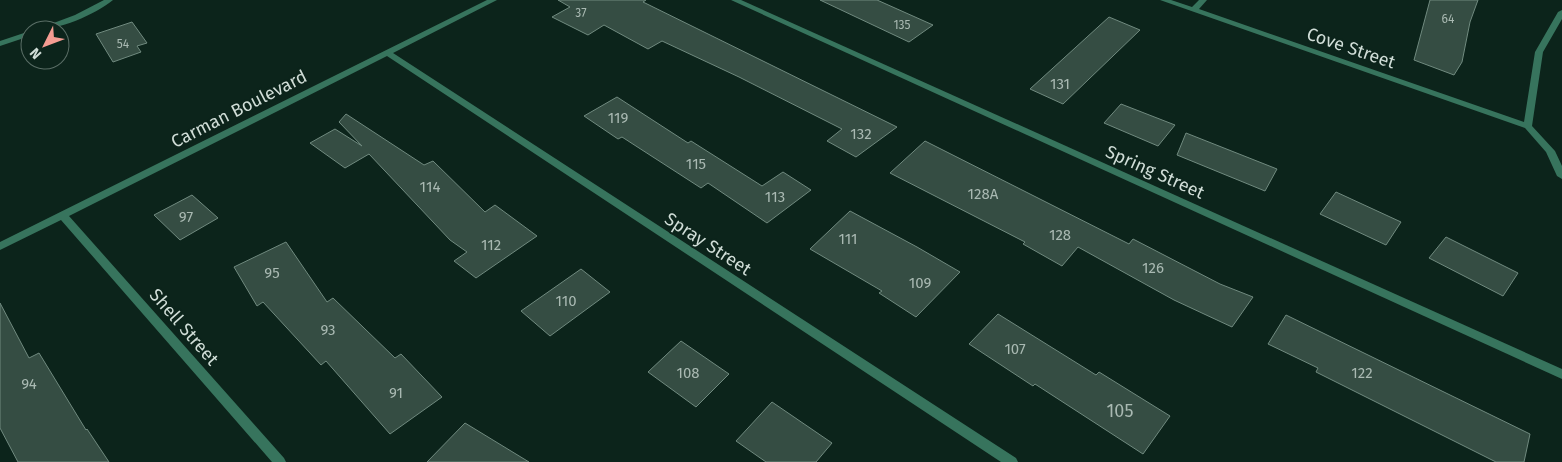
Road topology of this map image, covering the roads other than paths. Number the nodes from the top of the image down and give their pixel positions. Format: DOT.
graph roads {
  1 [pos="109,0"];
  2 [pos="493,0"];
  3 [pos="735,0"];
  4 [pos="1164,0"];
  5 [pos="1203,0"];
  6 [pos="1194,10"];
  7 [pos="1562,12"];
  8 [pos="69,20"];
  9 [pos="20,37"];
  10 [pos="0,44"];
  11 [pos="387,53"];
  12 [pos="1528,126"];
  13 [pos="1562,176"];
  14 [pos="62,215"];
  15 [pos="0,246"];
  16 [pos="1562,374"];
  17 [pos="280,462"];
  18 [pos="1012,462"];
  1 -- 8 [label="street"];
  2 -- 11 [label="street, Carman Boulevard"];
  3 -- 16 [label="street, Spring Street"];
  4 -- 6 [label="street, Cove Street"];
  5 -- 6 [label="street"];
  6 -- 12 [label="street, Cove Street"];
  7 -- 12 [label="street"];
  9 -- 10 [label="street"];
  11 -- 14 [label="street, Carman Boulevard"];
  11 -- 18 [label="street, Spray Street"];
  12 -- 13 [label="street"];
  14 -- 15 [label="street, Carman Boulevard"];
  14 -- 17 [label="street, Shell Street"];
}
